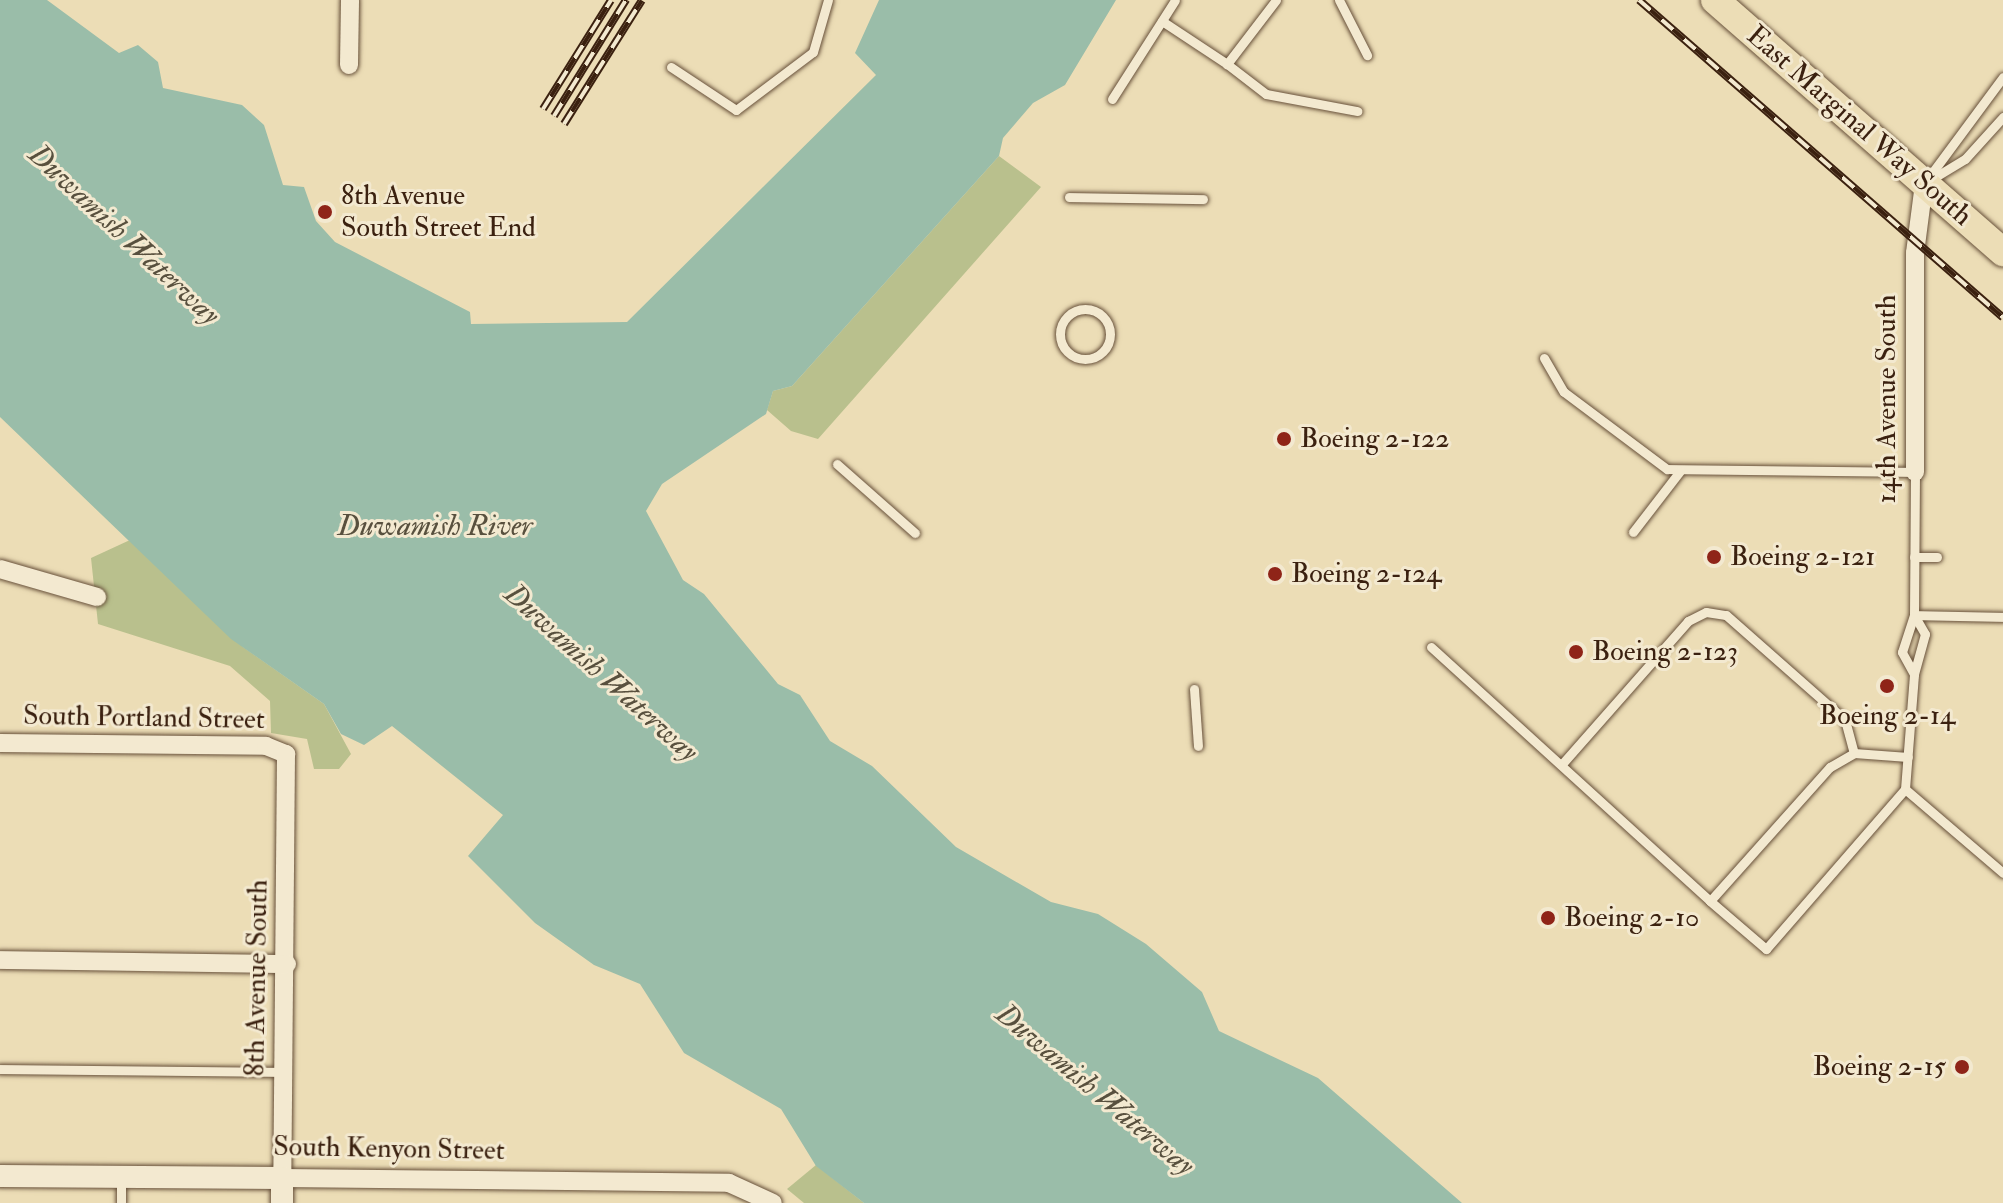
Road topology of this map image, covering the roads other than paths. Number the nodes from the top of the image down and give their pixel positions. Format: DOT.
graph roads {
  1 [pos="350,0"];
  2 [pos="828,0"];
  3 [pos="1175,0"];
  4 [pos="1276,0"];
  5 [pos="1339,0"];
  6 [pos="1715,0"];
  7 [pos="1162,21"];
  8 [pos="1367,55"];
  9 [pos="1227,64"];
  10 [pos="349,65"];
  11 [pos="671,67"];
  12 [pos="2003,77"];
  13 [pos="1112,99"];
  14 [pos="1357,111"];
  15 [pos="2003,117"];
  16 [pos="1924,184"];
  17 [pos="1069,197"];
  18 [pos="1203,199"];
  19 [pos="2003,252"];
  20 [pos="1104,351"];
  21 [pos="1544,358"];
  22 [pos="837,464"];
  23 [pos="1680,471"];
  24 [pos="1915,472"];
  25 [pos="1633,532"];
  26 [pos="915,533"];
  27 [pos="1914,557"];
  28 [pos="1937,557"];
  29 [pos="0,569"];
  30 [pos="97,597"];
  31 [pos="1914,615"];
  32 [pos="2003,617"];
  33 [pos="1431,647"];
  34 [pos="1914,674"];
  35 [pos="1194,689"];
  36 [pos="0,743"];
  37 [pos="1198,746"];
  38 [pos="1854,753"];
  39 [pos="286,754"];
  40 [pos="1908,757"];
  41 [pos="1562,764"];
  42 [pos="1905,789"];
  43 [pos="2003,873"];
  44 [pos="1710,901"];
  45 [pos="0,960"];
  46 [pos="287,964"];
  47 [pos="0,1069"];
  48 [pos="285,1072"];
  49 [pos="0,1176"];
  50 [pos="121,1177"];
  51 [pos="282,1178"];
  52 [pos="121,1203"];
  53 [pos="282,1203"];
  54 [pos="773,1203"];
  1 -- 10 [label="street"];
  2 -- 11 [label="lane"];
  3 -- 7 [label="lane"];
  4 -- 9 [label="lane"];
  5 -- 8 [label="lane"];
  6 -- 16 [label="main road, East Marginal Way South"];
  7 -- 9 [label="lane"];
  7 -- 13 [label="lane"];
  9 -- 14 [label="lane"];
  12 -- 16 [label="lane"];
  15 -- 16 [label="lane"];
  16 -- 19 [label="main road, East Marginal Way South"];
  16 -- 24 [label="street, 14th Avenue South"];
  17 -- 18 [label="lane"];
  20 -- 20 [label="lane"];
  21 -- 23 [label="lane"];
  22 -- 26 [label="lane"];
  23 -- 24 [label="lane"];
  23 -- 25 [label="lane"];
  24 -- 27 [label="lane, 14th Avenue South"];
  27 -- 28 [label="lane"];
  27 -- 31 [label="lane, 14th Avenue South"];
  29 -- 30 [label="street"];
  31 -- 32 [label="lane"];
  31 -- 34 [label="lane"];
  31 -- 34 [label="lane"];
  33 -- 41 [label="lane"];
  34 -- 40 [label="lane"];
  35 -- 37 [label="lane"];
  36 -- 39 [label="street, South Portland Street"];
  38 -- 40 [label="lane"];
  38 -- 41 [label="lane"];
  38 -- 44 [label="lane"];
  39 -- 46 [label="street, 8th Avenue South"];
  40 -- 42 [label="lane"];
  41 -- 44 [label="lane"];
  42 -- 43 [label="lane"];
  42 -- 44 [label="lane"];
  45 -- 46 [label="street"];
  46 -- 48 [label="street, 8th Avenue South"];
  47 -- 48 [label="lane"];
  48 -- 51 [label="street, 8th Avenue South"];
  49 -- 50 [label="street, South Kenyon Street"];
  50 -- 51 [label="street, South Kenyon Street"];
  50 -- 52 [label="lane"];
  51 -- 53 [label="street, 8th Avenue South"];
  51 -- 54 [label="street, South Kenyon Street"];
}
